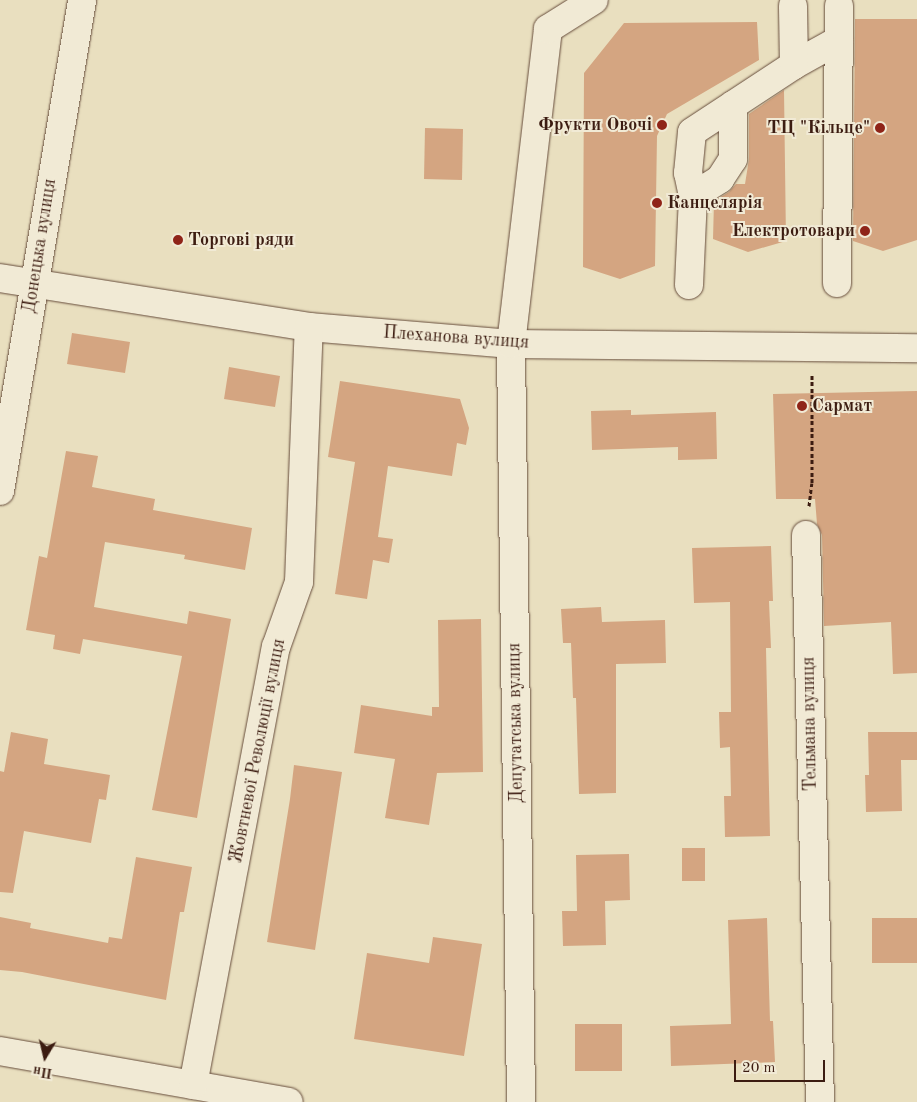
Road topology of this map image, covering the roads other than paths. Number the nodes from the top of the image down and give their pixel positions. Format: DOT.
graph roads {
  1 [pos="82,0"];
  2 [pos="561,0"];
  3 [pos="594,0"];
  4 [pos="793,6"];
  5 [pos="839,6"];
  6 [pos="548,29"];
  7 [pos="839,40"];
  8 [pos="794,65"];
  9 [pos="733,105"];
  10 [pos="693,196"];
  11 [pos="0,278"];
  12 [pos="34,283"];
  13 [pos="837,283"];
  14 [pos="689,285"];
  15 [pos="309,327"];
  16 [pos="510,344"];
  17 [pos="917,348"];
  18 [pos="0,492"];
  19 [pos="806,535"];
  20 [pos="0,1051"];
  21 [pos="193,1085"];
  22 [pos="284,1102"];
  23 [pos="521,1102"];
  24 [pos="820,1102"];
  1 -- 12 [label="street, Донецька вулиця"];
  2 -- 6 [label="street, Депутатська вулиця"];
  3 -- 6 [label="street"];
  4 -- 8 [label="street"];
  5 -- 7 [label="street"];
  6 -- 16 [label="street, Депутатська вулиця"];
  7 -- 8 [label="street"];
  7 -- 13 [label="street"];
  8 -- 9 [label="street"];
  9 -- 10 [label="street"];
  9 -- 10 [label="street"];
  10 -- 14 [label="street"];
  11 -- 12 [label="street, Плеханова вулиця"];
  12 -- 15 [label="street, Плеханова вулиця"];
  12 -- 18 [label="street, Донецька вулиця"];
  15 -- 16 [label="street, Плеханова вулиця"];
  15 -- 21 [label="street, Жовтневої Революції вулиця"];
  16 -- 17 [label="street, Плеханова вулиця"];
  16 -- 23 [label="street, Депутатська вулиця"];
  19 -- 24 [label="street, Тельмана вулиця"];
  20 -- 21 [label="street"];
  21 -- 22 [label="street"];
}
